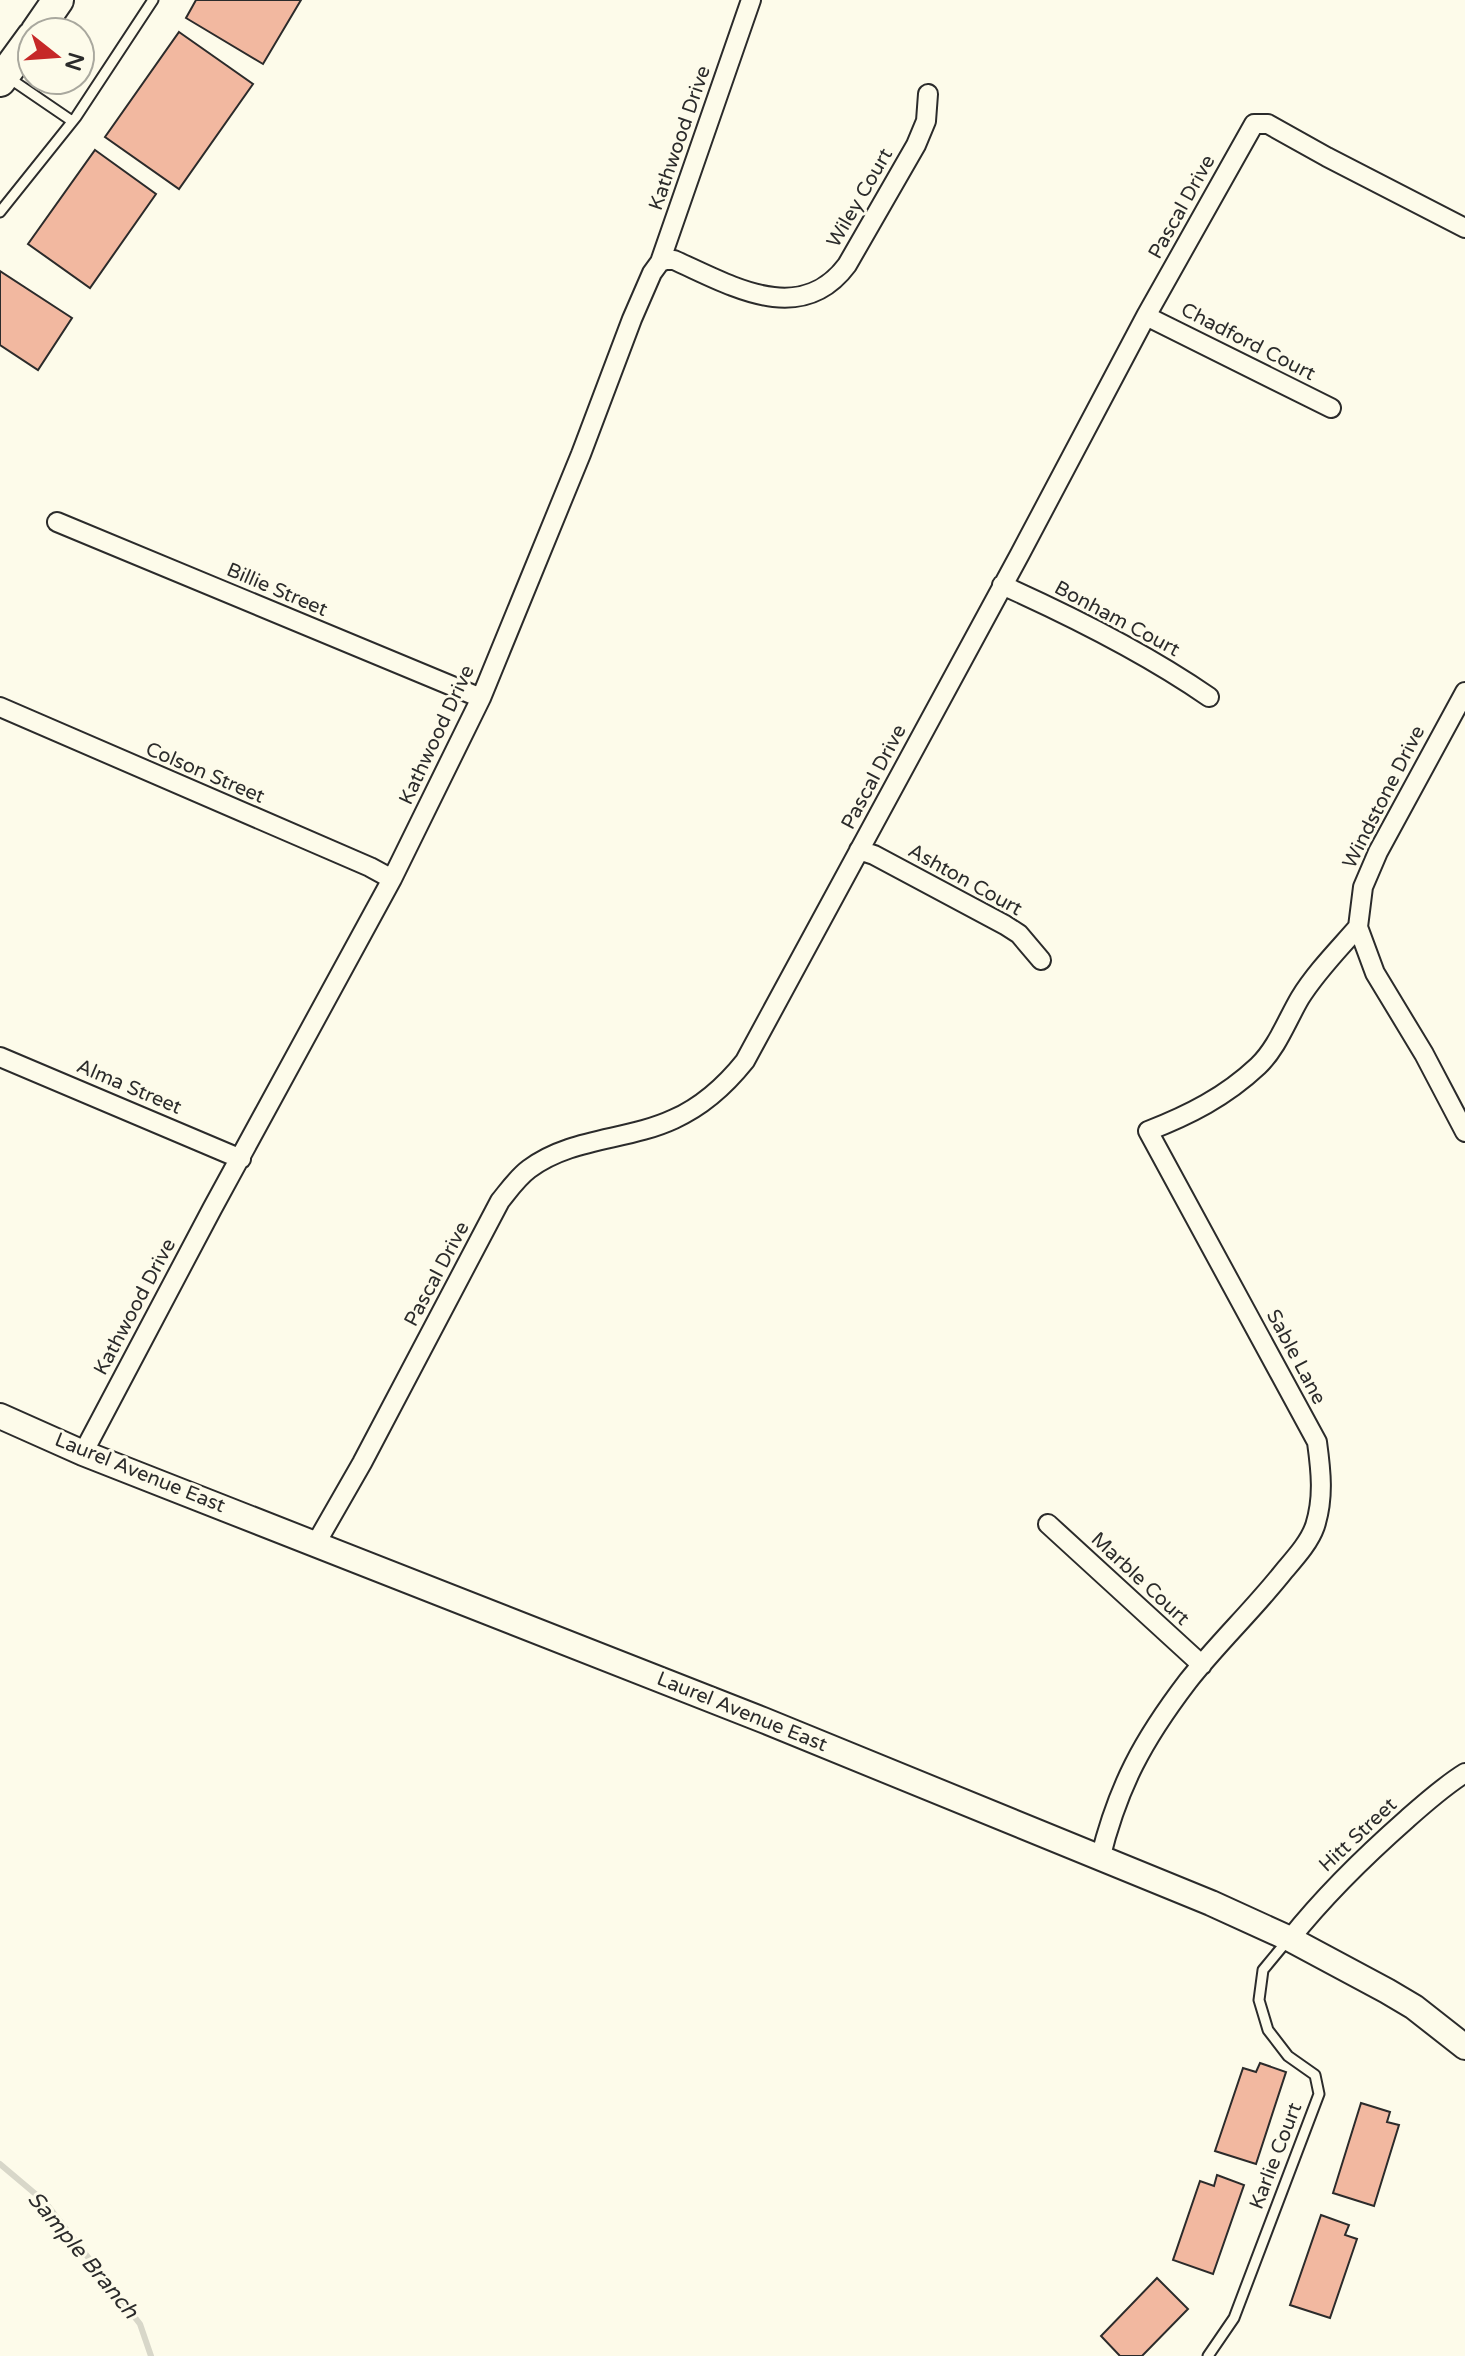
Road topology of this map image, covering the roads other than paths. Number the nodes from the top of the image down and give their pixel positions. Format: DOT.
graph roads {
  1 [pos="153,0"];
  2 [pos="751,0"];
  3 [pos="16,59"];
  4 [pos="2,78"];
  5 [pos="928,94"];
  6 [pos="72,121"];
  7 [pos="0,212"];
  8 [pos="1465,228"];
  9 [pos="660,262"];
  10 [pos="1146,316"];
  11 [pos="1331,408"];
  12 [pos="57,522"];
  13 [pos="1002,585"];
  14 [pos="1465,694"];
  15 [pos="1209,697"];
  16 [pos="481,698"];
  17 [pos="0,707"];
  18 [pos="859,850"];
  19 [pos="392,879"];
  20 [pos="1358,927"];
  21 [pos="1041,960"];
  22 [pos="0,1057"];
  23 [pos="1465,1132"];
  24 [pos="241,1159"];
  25 [pos="0,1416"];
  26 [pos="83,1453"];
  27 [pos="1048,1524"];
  28 [pos="315,1545"];
  29 [pos="1202,1665"];
  30 [pos="1465,1773"];
  31 [pos="1100,1859"];
  32 [pos="1290,1939"];
  33 [pos="1465,2047"];
  34 [pos="1208,2356"];
  1 -- 6 [label="lane"];
  2 -- 9 [label="street, Kathwood Drive"];
  3 -- 4 [label="highway"];
  4 -- 6 [label="lane"];
  5 -- 9 [label="street, Wiley Court"];
  6 -- 7 [label="lane"];
  8 -- 10 [label="street, Pascal Drive"];
  9 -- 16 [label="street, Kathwood Drive"];
  10 -- 11 [label="street, Chadford Court"];
  10 -- 13 [label="street, Pascal Drive"];
  12 -- 16 [label="street, Billie Street"];
  13 -- 15 [label="street, Bonham Court"];
  13 -- 18 [label="street, Pascal Drive"];
  14 -- 20 [label="street, Windstone Drive"];
  16 -- 19 [label="street, Kathwood Drive"];
  17 -- 19 [label="street, Colson Street"];
  18 -- 21 [label="street, Ashton Court"];
  18 -- 28 [label="street, Pascal Drive"];
  19 -- 24 [label="street, Kathwood Drive"];
  20 -- 23 [label="street"];
  20 -- 29 [label="street, Sable Lane"];
  22 -- 24 [label="street, Alma Street"];
  24 -- 26 [label="street, Kathwood Drive"];
  25 -- 26 [label="street, Laurel Avenue East"];
  26 -- 28 [label="street, Laurel Avenue East"];
  27 -- 29 [label="street, Marble Court"];
  28 -- 31 [label="street, Laurel Avenue East"];
  29 -- 31 [label="street, Sable Lane"];
  30 -- 32 [label="street, Hitt Street"];
  31 -- 32 [label="street, Laurel Avenue East"];
  32 -- 33 [label="street, Laurel Avenue East"];
  32 -- 34 [label="lane, Karlie Court"];
}
